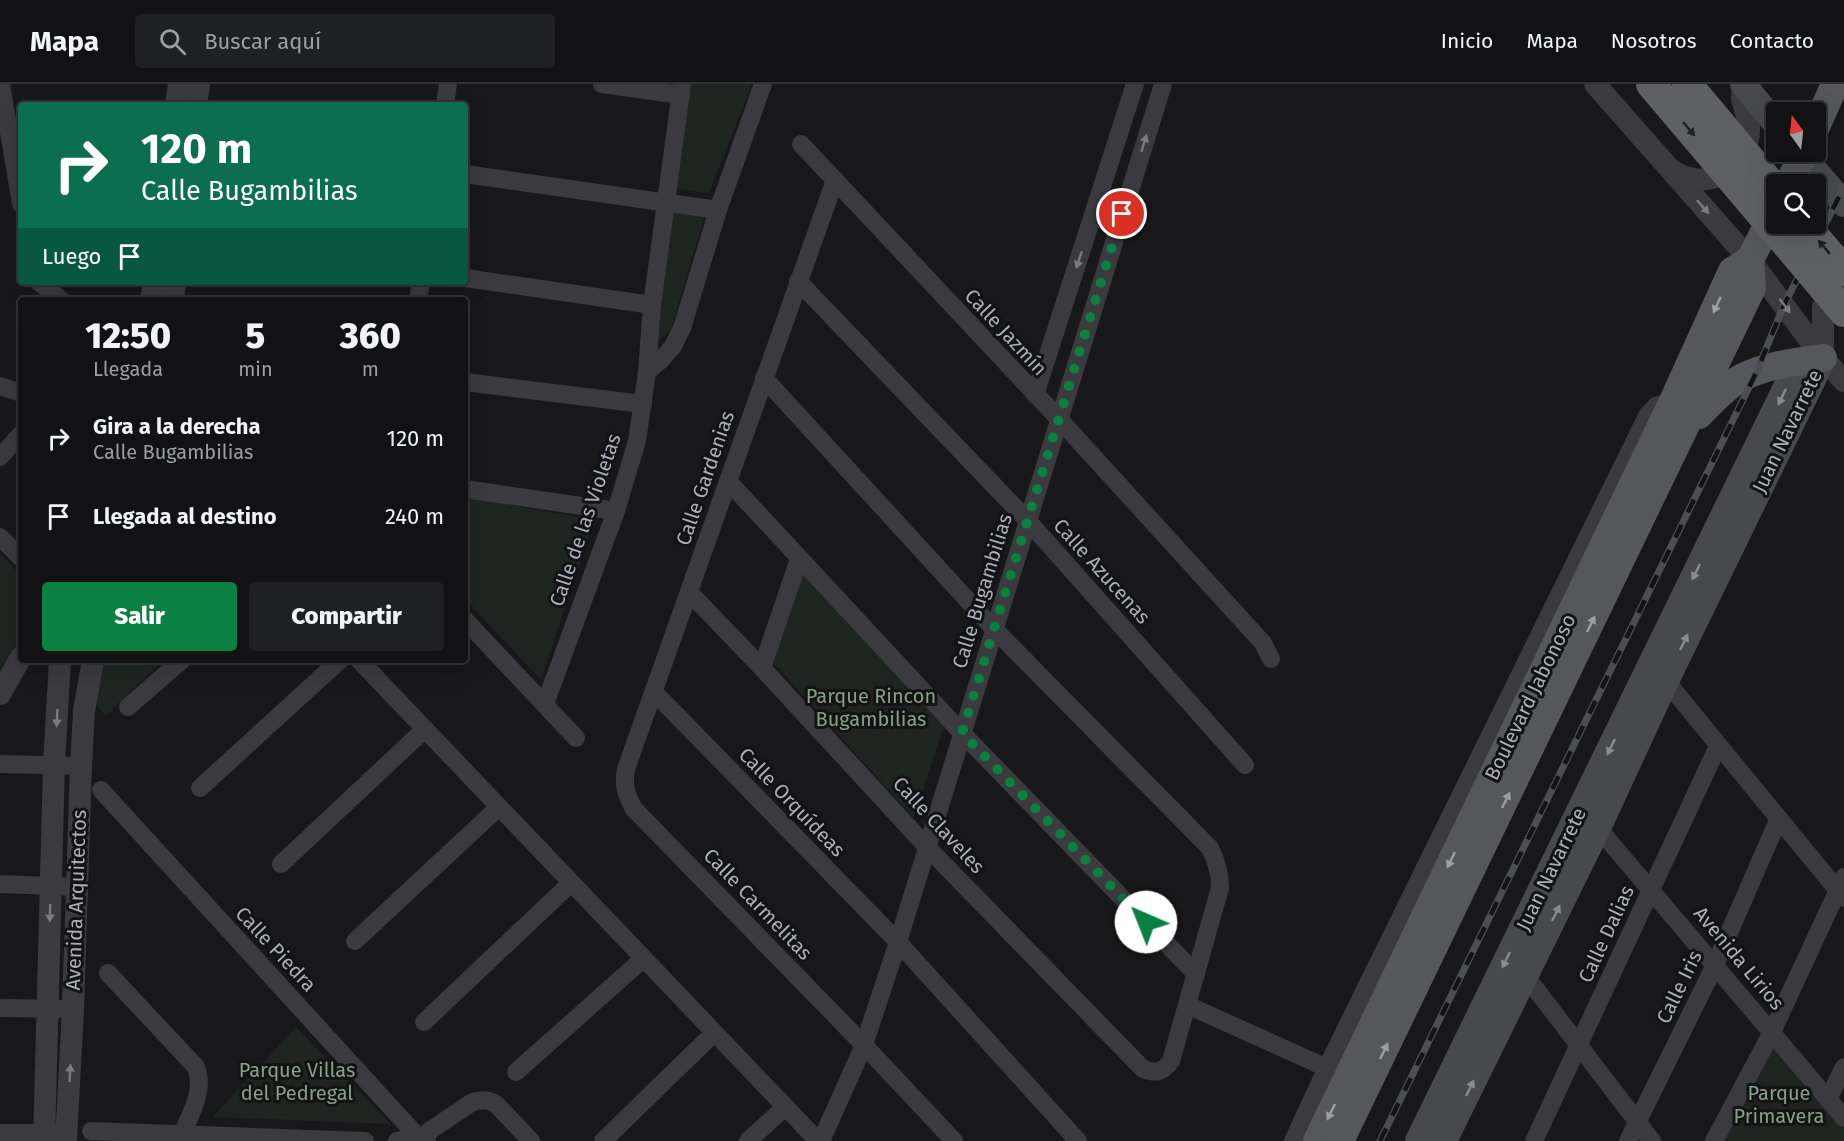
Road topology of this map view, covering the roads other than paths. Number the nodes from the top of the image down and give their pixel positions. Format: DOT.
graph roads {
  1 [pos="1,84"];
  2 [pos="179,84"];
  3 [pos="200,84"];
  4 [pos="448,84"];
  5 [pos="602,84"];
  6 [pos="763,84"];
  7 [pos="1135,84"];
  8 [pos="1163,84"];
  9 [pos="1595,84"];
  10 [pos="1651,84"];
  11 [pos="1687,84"];
  12 [pos="1835,84"];
  13 [pos="1743,85"];
  14 [pos="682,89"];
  15 [pos="176,102"];
  16 [pos="197,102"];
  17 [pos="445,102"];
  18 [pos="1826,104"];
  19 [pos="13,112"];
  20 [pos="1766,112"];
  21 [pos="801,144"];
  22 [pos="1112,157"];
  23 [pos="1810,162"];
  24 [pos="1667,166"];
  25 [pos="1136,168"];
  26 [pos="18,170"];
  27 [pos="468,174"];
  28 [pos="1766,178"];
  29 [pos="835,180"];
  30 [pos="665,203"];
  31 [pos="1844,204"];
  32 [pos="718,210"];
  33 [pos="1766,228"];
  34 [pos="1812,234"];
  35 [pos="1750,260"];
  36 [pos="1844,272"];
  37 [pos="468,278"];
  38 [pos="798,281"];
  39 [pos="43,285"];
  40 [pos="57,297"];
  41 [pos="652,305"];
  42 [pos="1844,312"];
  43 [pos="1823,358"];
  44 [pos="647,372"];
  45 [pos="764,378"];
  46 [pos="1844,381"];
  47 [pos="468,382"];
  48 [pos="0,386"];
  49 [pos="18,392"];
  50 [pos="1035,395"];
  51 [pos="643,404"];
  52 [pos="1059,419"];
  53 [pos="1685,429"];
  54 [pos="18,437"];
  55 [pos="0,457"];
  56 [pos="728,481"];
  57 [pos="468,489"];
  58 [pos="616,511"];
  59 [pos="1028,521"];
  60 [pos="0,537"];
  61 [pos="18,555"];
  62 [pos="799,559"];
  63 [pos="689,592"];
  64 [pos="468,623"];
  65 [pos="994,629"];
  66 [pos="1271,659"];
  67 [pos="18,662"];
  68 [pos="60,663"];
  69 [pos="92,663"];
  70 [pos="179,663"];
  71 [pos="337,663"];
  72 [pos="362,663"];
  73 [pos="762,668"];
  74 [pos="1665,681"];
  75 [pos="654,692"];
  76 [pos="0,694"];
  77 [pos="544,704"];
  78 [pos="128,707"];
  79 [pos="425,729"];
  80 [pos="962,733"];
  81 [pos="576,738"];
  82 [pos="1718,746"];
  83 [pos="0,764"];
  84 [pos="54,764"];
  85 [pos="1245,765"];
  86 [pos="81,766"];
  87 [pos="200,788"];
  88 [pos="101,790"];
  89 [pos="625,791"];
  90 [pos="499,807"];
  91 [pos="1779,818"];
  92 [pos="1598,828"];
  93 [pos="927,847"];
  94 [pos="281,864"];
  95 [pos="571,883"];
  96 [pos="0,884"];
  97 [pos="51,886"];
  98 [pos="76,887"];
  99 [pos="1842,888"];
  100 [pos="1652,890"];
  101 [pos="355,941"];
  102 [pos="898,942"];
  103 [pos="643,958"];
  104 [pos="1715,965"];
  105 [pos="108,973"];
  106 [pos="1196,974"];
  107 [pos="1525,975"];
  108 [pos="1187,1005"];
  109 [pos="0,1008"];
  110 [pos="48,1008"];
  111 [pos="73,1009"];
  112 [pos="424,1022"];
  113 [pos="1772,1032"];
  114 [pos="714,1033"];
  115 [pos="1579,1044"];
  116 [pos="864,1045"];
  117 [pos="1844,1067"];
  118 [pos="516,1072"];
  119 [pos="1347,1077"];
  120 [pos="1828,1099"];
  121 [pos="790,1112"];
  122 [pos="1844,1118"];
  123 [pos="1638,1122"];
  124 [pos="91,1131"];
  125 [pos="0,1133"];
  126 [pos="182,1135"];
  127 [pos="67,1136"];
  128 [pos="44,1137"];
  129 [pos="420,1137"];
  130 [pos="365,1141"];
  131 [pos="397,1141"];
  132 [pos="531,1141"];
  133 [pos="603,1141"];
  134 [pos="748,1141"];
  135 [pos="820,1141"];
  136 [pos="954,1141"];
  137 [pos="1078,1141"];
  138 [pos="1293,1141"];
  139 [pos="1317,1141"];
  140 [pos="1340,1141"];
  141 [pos="1418,1141"];
  142 [pos="1444,1141"];
  143 [pos="1534,1141"];
  144 [pos="1628,1141"];
  145 [pos="1652,1141"];
  146 [pos="1714,1141"];
  1 -- 19 [label="street"];
  2 -- 15 [label="street"];
  3 -- 16 [label="street"];
  4 -- 17 [label="street"];
  5 -- 14 [label="street"];
  6 -- 32 [label="street"];
  7 -- 22 [label="street"];
  25 -- 8 [label="street, Calle Bugambilias, one-way"];
  9 -- 24 [label="street"];
  10 -- 42 [label="highway, one-way, bridge"];
  11 -- 28 [label="highway, bridge"];
  12 -- 18 [label="main road"];
  13 -- 20 [label="main road"];
  13 -- 24 [label="street"];
  14 -- 30 [label="street, Calle de las Violetas"];
  19 -- 26 [label="street"];
  21 -- 29 [label="street, Calle Jazmín"];
  22 -- 25 [label="street"];
  22 -- 50 [label="street, one-way"];
  23 -- 31 [label="main road"];
  24 -- 35 [label="street, one-way"];
  25 -- 52 [label="street, Calle Bugambilias"];
  27 -- 30 [label="street"];
  29 -- 38 [label="street, Calle Gardenias"];
  29 -- 50 [label="street, Calle Jazmín"];
  30 -- 32 [label="street"];
  30 -- 41 [label="street, Calle de las Violetas"];
  32 -- 44 [label="street"];
  33 -- 35 [label="main road, Boulevard Jabonoso"];
  36 -- 34 [label="highway, one-way, bridge"];
  35 -- 43 [label="street, one-way"];
  35 -- 53 [label="main road, Boulevard Jabonoso"];
  35 -- 119 [label="main road, Boulevard Jabonoso, one-way"];
  36 -- 43 [label="street"];
  37 -- 41 [label="street"];
  38 -- 45 [label="street, Calle Gardenias"];
  38 -- 59 [label="street, Calle Azucenas"];
  39 -- 40 [label="street"];
  41 -- 44 [label="street, Calle de las Violetas"];
  43 -- 46 [label="street"];
  43 -- 53 [label="main road"];
  74 -- 43 [label="main road, Juan Navarrete, one-way"];
  43 -- 141 [label="main road, Juan Navarrete, one-way"];
  44 -- 51 [label="street, Calle de las Violetas"];
  45 -- 56 [label="street, Calle Gardenias"];
  45 -- 65 [label="street"];
  47 -- 51 [label="street"];
  48 -- 49 [label="street"];
  50 -- 52 [label="street, Calle Jazmín"];
  51 -- 58 [label="street, Calle de las Violetas"];
  52 -- 59 [label="street, Calle Bugambilias"];
  52 -- 66 [label="street, Calle Jazmín"];
  119 -- 53 [label="main road, Boulevard Jabonoso, one-way"];
  54 -- 55 [label="street"];
  56 -- 62 [label="street"];
  56 -- 63 [label="street, Calle Gardenias"];
  57 -- 58 [label="street"];
  58 -- 77 [label="street, Calle de las Violetas"];
  59 -- 65 [label="street, Calle Bugambilias"];
  59 -- 85 [label="street, Calle Azucenas"];
  60 -- 61 [label="street"];
  62 -- 73 [label="street"];
  62 -- 80 [label="street"];
  63 -- 73 [label="street, Calle Claveles"];
  63 -- 75 [label="street, Calle Gardenias"];
  64 -- 77 [label="street"];
  65 -- 80 [label="street, Calle Bugambilias"];
  65 -- 106 [label="street"];
  67 -- 76 [label="street"];
  68 -- 84 [label="street, Avenida Arquitectos, one-way"];
  69 -- 86 [label="street, Avenida Arquitectos"];
  70 -- 78 [label="street"];
  71 -- 87 [label="street"];
  72 -- 79 [label="street"];
  73 -- 93 [label="street, Calle Claveles"];
  74 -- 82 [label="street"];
  74 -- 92 [label="main road, Juan Navarrete"];
  75 -- 89 [label="street, Calle Gardenias"];
  75 -- 102 [label="street, Calle Orquídeas"];
  77 -- 81 [label="street"];
  79 -- 90 [label="street"];
  79 -- 94 [label="street"];
  80 -- 93 [label="street, Calle Bugambilias"];
  80 -- 106 [label="street"];
  82 -- 91 [label="street"];
  82 -- 100 [label="street, Calle Dalias"];
  83 -- 84 [label="street"];
  84 -- 86 [label="street"];
  84 -- 97 [label="street, Avenida Arquitectos"];
  86 -- 98 [label="street, Avenida Arquitectos"];
  88 -- 129 [label="street, Calle Piedra"];
  89 -- 116 [label="street, Calle Carmelitas"];
  90 -- 95 [label="street"];
  90 -- 101 [label="street"];
  91 -- 99 [label="street"];
  91 -- 104 [label="street, Calle Iris"];
  92 -- 100 [label="street, Avenida Lirios"];
  107 -- 92 [label="main road, Juan Navarrete, one-way"];
  93 -- 102 [label="street, Calle Bugambilias"];
  93 -- 108 [label="street, Calle Claveles"];
  95 -- 103 [label="street"];
  95 -- 112 [label="street"];
  96 -- 97 [label="street"];
  97 -- 98 [label="street"];
  97 -- 110 [label="street, Avenida Arquitectos, one-way"];
  98 -- 111 [label="street, Avenida Arquitectos"];
  99 -- 113 [label="street"];
  100 -- 104 [label="street, Avenida Lirios"];
  100 -- 115 [label="street, Calle Dalias"];
  102 -- 116 [label="street, Calle Bugambilias"];
  102 -- 137 [label="street, Calle Orquídeas"];
  103 -- 114 [label="street"];
  103 -- 118 [label="street"];
  104 -- 113 [label="street, Avenida Lirios"];
  104 -- 123 [label="street, Calle Iris"];
  105 -- 126 [label="street"];
  106 -- 108 [label="street"];
  107 -- 115 [label="street"];
  142 -- 107 [label="main road, Juan Navarrete, one-way"];
  108 -- 119 [label="street"];
  109 -- 110 [label="street"];
  110 -- 111 [label="street"];
  110 -- 128 [label="street, Avenida Arquitectos"];
  127 -- 111 [label="street, Avenida Arquitectos, one-way"];
  113 -- 120 [label="street, Avenida Lirios"];
  113 -- 146 [label="street"];
  114 -- 121 [label="street"];
  114 -- 133 [label="street"];
  115 -- 123 [label="street"];
  115 -- 143 [label="street, Calle Dalias"];
  116 -- 135 [label="street, Calle Bugambilias"];
  116 -- 136 [label="street, Calle Carmelitas"];
  117 -- 120 [label="street"];
  119 -- 138 [label="street"];
  119 -- 139 [label="main road, Boulevard Jabonoso, one-way"];
  119 -- 140 [label="main road, Boulevard Jabonoso"];
  120 -- 122 [label="street, Avenida Lirios"];
  121 -- 134 [label="street"];
  121 -- 135 [label="street"];
  123 -- 144 [label="street, Calle Iris"];
  123 -- 145 [label="street"];
  124 -- 126 [label="street"];
  125 -- 128 [label="street"];
  126 -- 130 [label="street"];
  127 -- 128 [label="street"];
  129 -- 131 [label="street"];
  129 -- 132 [label="street"];
}
